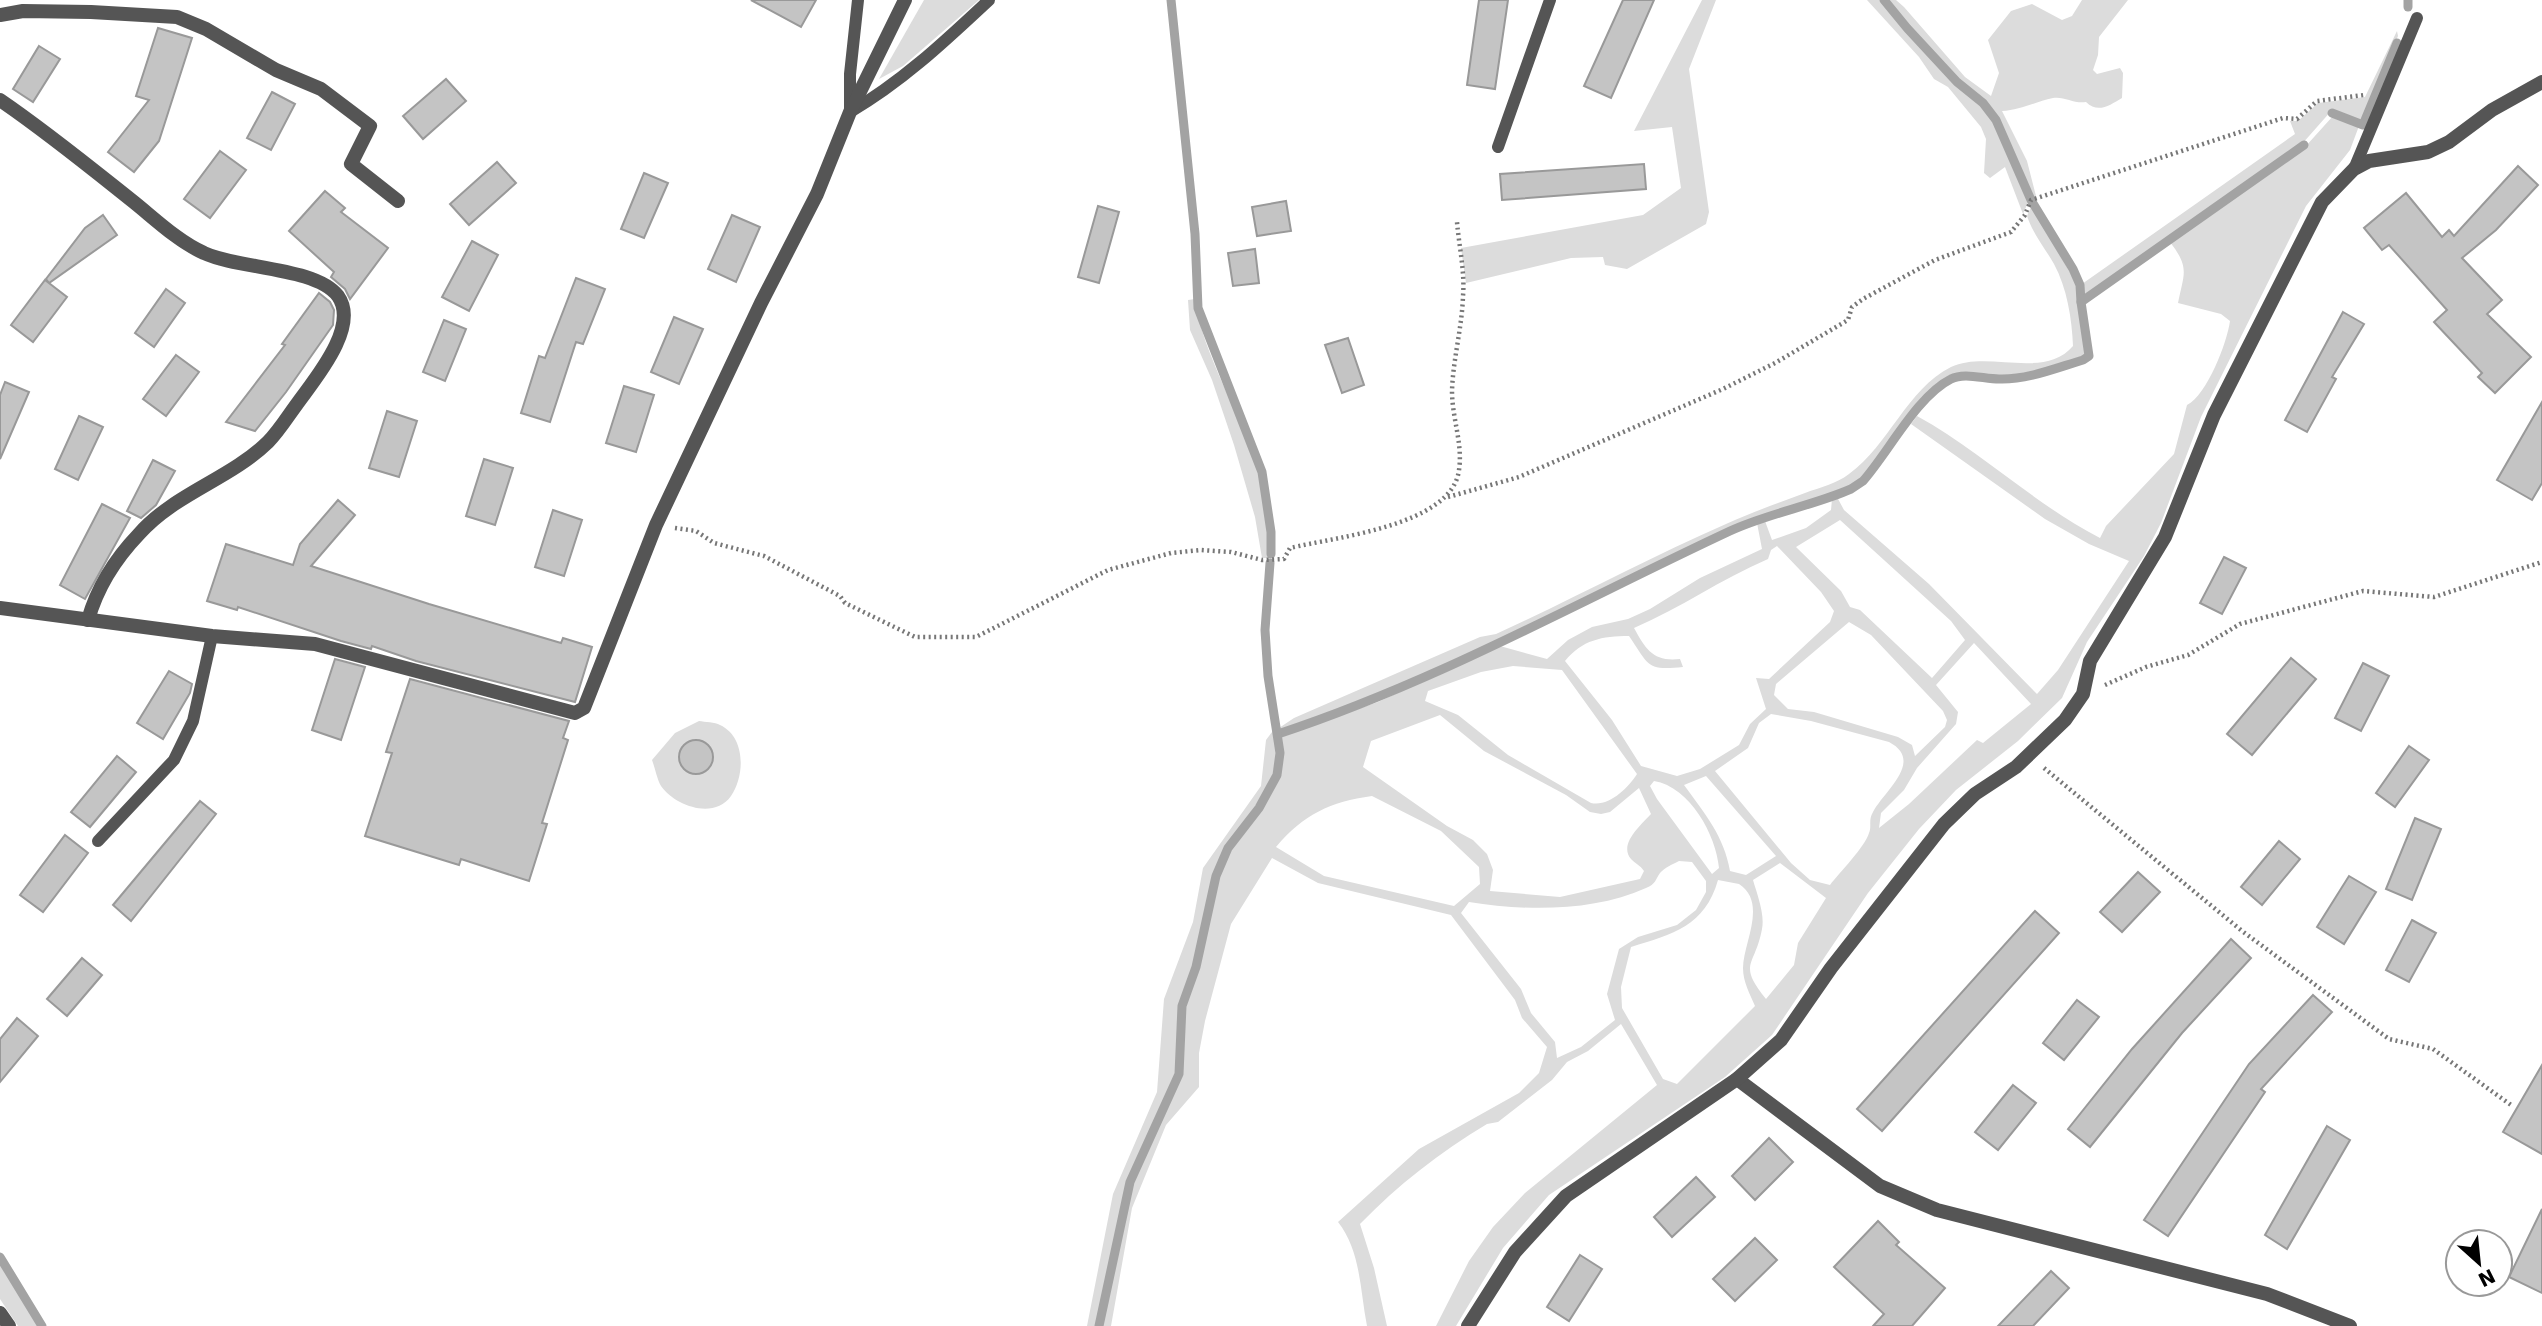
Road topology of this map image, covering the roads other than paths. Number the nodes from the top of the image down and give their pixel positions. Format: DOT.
graph roads {
  1 [pos="858,0"];
  2 [pos="905,0"];
  3 [pos="989,0"];
  4 [pos="1550,0"];
  5 [pos="0,15"];
  6 [pos="2417,19"];
  7 [pos="2542,82"];
  8 [pos="0,100"];
  9 [pos="850,112"];
  10 [pos="1498,147"];
  11 [pos="2354,169"];
  12 [pos="398,201"];
  13 [pos="0,608"];
  14 [pos="88,620"];
  15 [pos="212,636"];
  16 [pos="99,841"];
  17 [pos="1737,1079"];
  18 [pos="0,1313"];
  19 [pos="9,1326"];
  20 [pos="1468,1326"];
  21 [pos="2350,1326"];
  1 -- 9 [label="lane"];
  2 -- 9 [label="street"];
  3 -- 9 [label="lane"];
  4 -- 10 [label="lane"];
  5 -- 12 [label="street"];
  6 -- 11 [label="lane"];
  7 -- 11 [label="street"];
  8 -- 14 [label="street"];
  9 -- 15 [label="street"];
  11 -- 17 [label="street"];
  13 -- 14 [label="street"];
  14 -- 15 [label="street"];
  15 -- 16 [label="lane"];
  17 -- 20 [label="street"];
  17 -- 21 [label="street"];
  18 -- 19 [label="street"];
}
